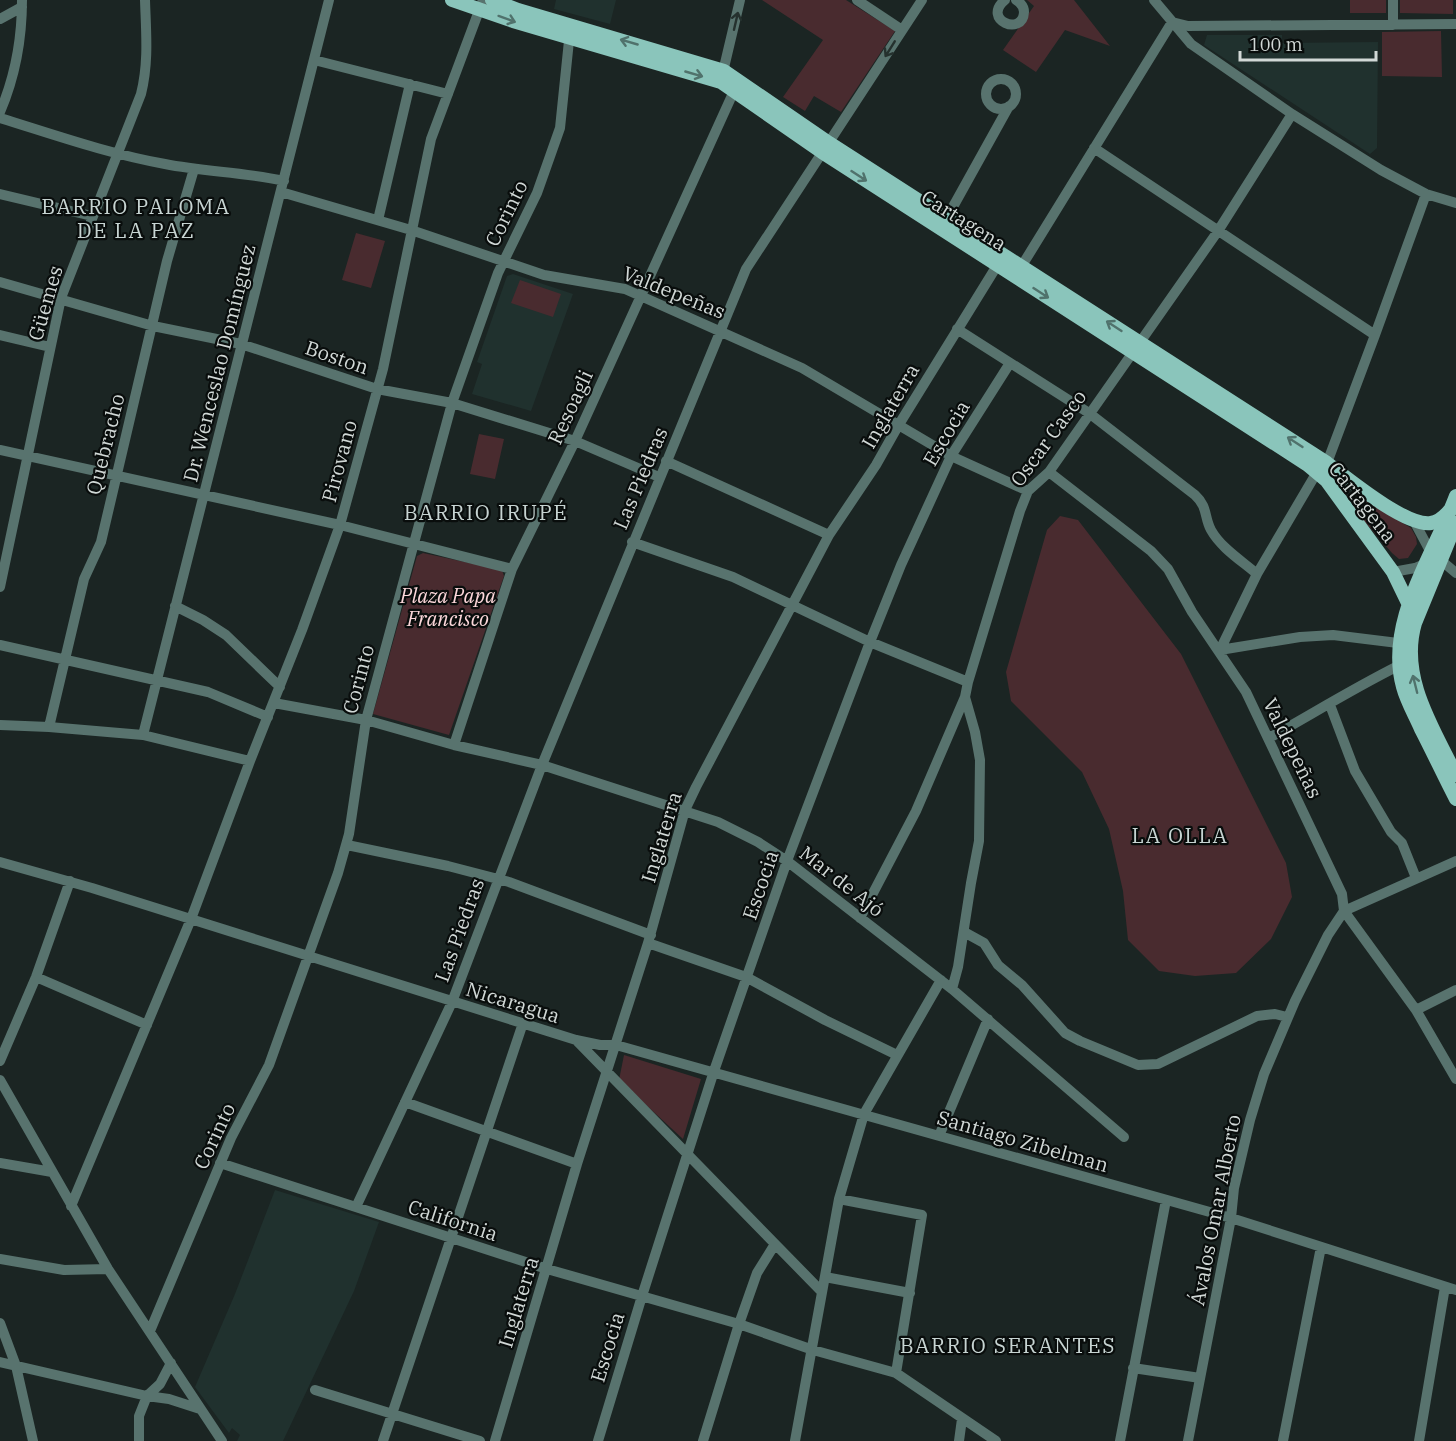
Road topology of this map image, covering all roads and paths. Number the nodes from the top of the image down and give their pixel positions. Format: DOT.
graph roads {
  1 [pos="145,0"];
  2 [pos="329,0"];
  3 [pos="452,0"];
  4 [pos="492,0"];
  5 [pos="740,0"];
  6 [pos="857,0"];
  7 [pos="922,0"];
  8 [pos="1005,0"];
  9 [pos="1016,0"];
  10 [pos="1155,0"];
  11 [pos="1393,0"];
  12 [pos="22,4"];
  13 [pos="481,4"];
  14 [pos="0,19"];
  15 [pos="1172,22"];
  16 [pos="1456,24"];
  17 [pos="1393,25"];
  18 [pos="902,30"];
  19 [pos="570,32"];
  20 [pos="315,60"];
  21 [pos="722,77"];
  22 [pos="410,84"];
  23 [pos="735,91"];
  24 [pos="448,94"];
  25 [pos="1,105"];
  26 [pos="1009,106"];
  27 [pos="1292,114"];
  28 [pos="0,118"];
  29 [pos="826,148"];
  30 [pos="1094,148"];
  31 [pos="116,153"];
  32 [pos="194,169"];
  33 [pos="284,180"];
  34 [pos="281,192"];
  35 [pos="0,194"];
  36 [pos="1426,194"];
  37 [pos="1456,203"];
  38 [pos="92,216"];
  39 [pos="378,220"];
  40 [pos="943,224"];
  41 [pos="411,230"];
  42 [pos="1218,231"];
  43 [pos="503,262"];
  44 [pos="998,264"];
  45 [pos="1018,271"];
  46 [pos="0,282"];
  47 [pos="640,297"];
  48 [pos="61,298"];
  49 [pos="153,326"];
  50 [pos="957,329"];
  51 [pos="720,330"];
  52 [pos="0,335"];
  53 [pos="1375,335"];
  54 [pos="241,344"];
  55 [pos="50,347"];
  56 [pos="1136,347"];
  57 [pos="1010,363"];
  58 [pos="377,389"];
  59 [pos="452,403"];
  60 [pos="1089,413"];
  61 [pos="898,426"];
  62 [pos="575,441"];
  63 [pos="0,450"];
  64 [pos="29,456"];
  65 [pos="951,456"];
  66 [pos="666,461"];
  67 [pos="1322,467"];
  68 [pos="1049,471"];
  69 [pos="116,475"];
  70 [pos="659,477"];
  71 [pos="1028,491"];
  72 [pos="1363,491"];
  73 [pos="204,494"];
  74 [pos="1456,496"];
  75 [pos="1347,510"];
  76 [pos="1453,517"];
  77 [pos="1414,521"];
  78 [pos="340,525"];
  79 [pos="830,535"];
  80 [pos="632,543"];
  81 [pos="413,544"];
  82 [pos="1428,556"];
  83 [pos="1441,561"];
  84 [pos="512,569"];
  85 [pos="1393,572"];
  86 [pos="1456,573"];
  87 [pos="1257,574"];
  88 [pos="0,587"];
  89 [pos="1409,604"];
  90 [pos="176,606"];
  91 [pos="792,606"];
  92 [pos="870,642"];
  93 [pos="1398,643"];
  94 [pos="0,645"];
  95 [pos="1220,650"];
  96 [pos="66,660"];
  97 [pos="1398,666"];
  98 [pos="156,680"];
  99 [pos="968,682"];
  100 [pos="280,687"];
  101 [pos="965,697"];
  102 [pos="274,703"];
  103 [pos="1330,705"];
  104 [pos="267,717"];
  105 [pos="366,720"];
  106 [pos="0,725"];
  107 [pos="49,727"];
  108 [pos="143,735"];
  109 [pos="1269,738"];
  110 [pos="454,745"];
  111 [pos="250,761"];
  112 [pos="542,765"];
  113 [pos="1456,776"];
  114 [pos="1456,799"];
  115 [pos="685,810"];
  116 [pos="347,845"];
  117 [pos="787,861"];
  118 [pos="1456,861"];
  119 [pos="0,862"];
  120 [pos="1416,878"];
  121 [pos="497,880"];
  122 [pos="70,881"];
  123 [pos="1344,911"];
  124 [pos="860,918"];
  125 [pos="191,920"];
  126 [pos="964,932"];
  127 [pos="650,939"];
  128 [pos="308,956"];
  129 [pos="36,977"];
  130 [pos="746,977"];
  131 [pos="940,980"];
  132 [pos="952,989"];
  133 [pos="1456,990"];
  134 [pos="452,1002"];
  135 [pos="1416,1010"];
  136 [pos="1287,1017"];
  137 [pos="987,1019"];
  138 [pos="523,1023"];
  139 [pos="147,1024"];
  140 [pos="576,1040"];
  141 [pos="616,1045"];
  142 [pos="897,1055"];
  143 [pos="0,1061"];
  144 [pos="606,1071"];
  145 [pos="714,1071"];
  146 [pos="1456,1079"];
  147 [pos="0,1080"];
  148 [pos="405,1102"];
  149 [pos="864,1114"];
  150 [pos="486,1131"];
  151 [pos="939,1136"];
  152 [pos="1124,1137"];
  153 [pos="687,1155"];
  154 [pos="0,1163"];
  155 [pos="220,1163"];
  156 [pos="577,1164"];
  157 [pos="52,1172"];
  158 [pos="839,1199"];
  159 [pos="1166,1200"];
  160 [pos="71,1206"];
  161 [pos="356,1207"];
  162 [pos="1231,1218"];
  163 [pos="452,1239"];
  164 [pos="775,1244"];
  165 [pos="1321,1247"];
  166 [pos="0,1259"];
  167 [pos="108,1269"];
  168 [pos="547,1269"];
  169 [pos="825,1277"];
  170 [pos="1451,1289"];
  171 [pos="822,1292"];
  172 [pos="910,1293"];
  173 [pos="642,1296"];
  174 [pos="0,1323"];
  175 [pos="739,1324"];
  176 [pos="150,1331"];
  177 [pos="813,1350"];
  178 [pos="0,1362"];
  179 [pos="171,1364"];
  180 [pos="16,1366"];
  181 [pos="1133,1368"];
  182 [pos="896,1373"];
  183 [pos="1200,1378"];
  184 [pos="315,1390"];
  185 [pos="147,1396"];
  186 [pos="200,1409"];
  187 [pos="392,1414"];
  188 [pos="963,1419"];
  189 [pos="1283,1440"];
  190 [pos="33,1441"];
  191 [pos="139,1441"];
  192 [pos="222,1441"];
  193 [pos="383,1441"];
  194 [pos="480,1441"];
  195 [pos="495,1441"];
  196 [pos="598,1441"];
  197 [pos="703,1441"];
  198 [pos="795,1441"];
  199 [pos="959,1441"];
  200 [pos="996,1441"];
  201 [pos="1120,1441"];
  202 [pos="1188,1441"];
  203 [pos="1295,1441"];
  204 [pos="1419,1441"];
  1 -- 31 [label="street, Güemes"];
  2 -- 20 [label="street, Dr. Wenceslao Domínguez"];
  3 -- 13 [label="main road, Cartagena"];
  4 -- 19 [label="main road, Cartagena"];
  21 -- 5 [label="street, one-way"];
  6 -- 18 [label="street"];
  7 -- 18 [label="street, Las Piedras"];
  8 -- 9 [label="street"];
  10 -- 15 [label="street"];
  11 -- 17 [label="street"];
  12 -- 14 [label="street"];
  12 -- 25 [label="street"];
  13 -- 19 [label="main road, Cartagena, one-way"];
  13 -- 24 [label="street, Pirovano"];
  15 -- 17 [label="street"];
  15 -- 27 [label="street"];
  15 -- 30 [label="street"];
  16 -- 17 [label="street"];
  18 -- 29 [label="street, Las Piedras, one-way"];
  19 -- 21 [label="main road, Cartagena"];
  19 -- 43 [label="street, Corinto"];
  20 -- 22 [label="street"];
  20 -- 33 [label="street, Dr. Wenceslao Domínguez"];
  21 -- 23 [label="main road, Cartagena"];
  21 -- 29 [label="main road, Cartagena"];
  22 -- 24 [label="street"];
  22 -- 39 [label="street"];
  23 -- 29 [label="main road, Cartagena"];
  23 -- 47 [label="street, Resoagli"];
  24 -- 41 [label="street, Pirovano"];
  26 -- 40 [label="street"];
  27 -- 36 [label="street"];
  27 -- 42 [label="street, Oscar Casco"];
  28 -- 31 [label="street"];
  29 -- 40 [label="main road, Cartagena"];
  29 -- 51 [label="street, Las Piedras"];
  30 -- 42 [label="street"];
  30 -- 45 [label="street"];
  31 -- 32 [label="street"];
  31 -- 38 [label="street, Güemes"];
  32 -- 33 [label="street"];
  32 -- 49 [label="street, Quebracho"];
  33 -- 34 [label="street, Dr. Wenceslao Domínguez"];
  34 -- 39 [label="street, Valdepeñas"];
  34 -- 54 [label="street, Dr. Wenceslao Domínguez"];
  35 -- 38 [label="street"];
  36 -- 37 [label="street"];
  36 -- 53 [label="street"];
  38 -- 48 [label="street, Güemes"];
  39 -- 41 [label="street, Valdepeñas"];
  40 -- 44 [label="main road, Cartagena"];
  40 -- 45 [label="main road, Cartagena"];
  41 -- 43 [label="street, Valdepeñas"];
  41 -- 58 [label="street, Pirovano"];
  42 -- 53 [label="street"];
  42 -- 56 [label="street, Oscar Casco"];
  43 -- 47 [label="street, Valdepeñas"];
  43 -- 59 [label="street, Corinto"];
  44 -- 45 [label="main road, Cartagena"];
  44 -- 50 [label="street, Inglaterra"];
  45 -- 56 [label="main road, Cartagena"];
  46 -- 48 [label="street, Boston"];
  47 -- 51 [label="street, Valdepeñas"];
  47 -- 62 [label="street, Resoagli"];
  48 -- 49 [label="street, Boston"];
  48 -- 55 [label="street, Güemes"];
  49 -- 54 [label="street, Boston"];
  49 -- 69 [label="street, Quebracho"];
  50 -- 57 [label="street"];
  50 -- 61 [label="street, Inglaterra"];
  51 -- 61 [label="street, Valdepeñas"];
  51 -- 66 [label="street, Las Piedras"];
  52 -- 55 [label="street"];
  53 -- 67 [label="street"];
  54 -- 58 [label="street, Boston"];
  54 -- 73 [label="street, Dr. Wenceslao Domínguez"];
  55 -- 64 [label="street, Güemes"];
  56 -- 60 [label="street, Oscar Casco"];
  56 -- 67 [label="main road, Cartagena"];
  57 -- 60 [label="street"];
  57 -- 65 [label="street, Escocia"];
  58 -- 59 [label="street, Boston"];
  58 -- 78 [label="street, Pirovano"];
  59 -- 62 [label="street, Boston"];
  59 -- 81 [label="street, Corinto"];
  60 -- 68 [label="street, Oscar Casco"];
  60 -- 87 [label="street"];
  61 -- 65 [label="street, Valdepeñas"];
  61 -- 79 [label="street, Inglaterra"];
  62 -- 70 [label="street, Boston"];
  62 -- 84 [label="street, Resoagli"];
  63 -- 64 [label="street"];
  64 -- 69 [label="street"];
  64 -- 88 [label="street, Güemes"];
  65 -- 71 [label="street, Valdepeñas"];
  65 -- 92 [label="street, Escocia"];
  66 -- 70 [label="street, Las Piedras"];
  66 -- 79 [label="street"];
  67 -- 72 [label="main road, Cartagena"];
  67 -- 75 [label="main road, Cartagena"];
  67 -- 87 [label="street"];
  68 -- 71 [label="street, Oscar Casco"];
  68 -- 95 [label="street, Valdepeñas"];
  69 -- 73 [label="street"];
  69 -- 96 [label="street, Quebracho"];
  70 -- 80 [label="street, Las Piedras"];
  71 -- 99 [label="street, Oscar Casco"];
  72 -- 75 [label="main road"];
  72 -- 77 [label="main road, Cartagena"];
  73 -- 78 [label="street"];
  73 -- 90 [label="street, Dr. Wenceslao Domínguez"];
  74 -- 76 [label="main road"];
  75 -- 85 [label="main road, Cartagena"];
  76 -- 77 [label="main road, Cartagena"];
  76 -- 82 [label="main road"];
  76 -- 83 [label="main road"];
  77 -- 82 [label="street, Cartagena"];
  78 -- 81 [label="street"];
  78 -- 100 [label="street, Pirovano"];
  79 -- 91 [label="street, Inglaterra"];
  80 -- 91 [label="street"];
  80 -- 112 [label="street, Las Piedras"];
  81 -- 84 [label="street"];
  81 -- 105 [label="street, Corinto"];
  82 -- 83 [label="street, Cartagena"];
  82 -- 85 [label="street, Cartagena"];
  82 -- 89 [label="main road"];
  83 -- 86 [label="street"];
  113 -- 83 [label="main road, one-way"];
  84 -- 110 [label="street, Resoagli"];
  85 -- 89 [label="main road, Cartagena"];
  87 -- 95 [label="street"];
  89 -- 93 [label="main road"];
  90 -- 98 [label="street, Dr. Wenceslao Domínguez"];
  90 -- 100 [label="street"];
  91 -- 92 [label="street"];
  91 -- 115 [label="street, Inglaterra"];
  92 -- 99 [label="street"];
  92 -- 117 [label="street, Escocia"];
  93 -- 95 [label="street"];
  93 -- 97 [label="main road"];
  94 -- 96 [label="street"];
  95 -- 109 [label="street, Valdepeñas"];
  96 -- 98 [label="street"];
  96 -- 107 [label="street, Quebracho"];
  97 -- 103 [label="street"];
  97 -- 114 [label="main road"];
  98 -- 104 [label="street"];
  98 -- 108 [label="street, Dr. Wenceslao Domínguez"];
  99 -- 101 [label="street, Oscar Casco"];
  100 -- 102 [label="street, Pirovano"];
  101 -- 124 [label="street, Oscar Casco"];
  101 -- 126 [label="street"];
  102 -- 104 [label="street, Pirovano"];
  102 -- 105 [label="street, Mar de Ajó"];
  103 -- 109 [label="street"];
  103 -- 120 [label="street"];
  104 -- 111 [label="street, Pirovano"];
  105 -- 110 [label="street, Mar de Ajó"];
  105 -- 116 [label="street, Corinto"];
  106 -- 107 [label="street"];
  107 -- 108 [label="street"];
  108 -- 111 [label="street"];
  109 -- 123 [label="street, Valdepeñas"];
  110 -- 112 [label="street, Mar de Ajó"];
  111 -- 125 [label="street, Pirovano"];
  112 -- 115 [label="street, Mar de Ajó"];
  112 -- 121 [label="street, Las Piedras"];
  115 -- 117 [label="street, Mar de Ajó"];
  115 -- 127 [label="street, Inglaterra"];
  116 -- 121 [label="street"];
  116 -- 128 [label="street, Corinto"];
  117 -- 124 [label="street, Mar de Ajó"];
  117 -- 130 [label="street, Escocia"];
  118 -- 120 [label="street"];
  119 -- 122 [label="street, Nicaragua"];
  120 -- 123 [label="street"];
  121 -- 127 [label="street"];
  121 -- 134 [label="street, Las Piedras"];
  122 -- 125 [label="street, Nicaragua"];
  122 -- 129 [label="street"];
  123 -- 135 [label="street, Valdepeñas"];
  123 -- 136 [label="street, Ávalos Omar Alberto"];
  124 -- 131 [label="street, Mar de Ajó"];
  125 -- 128 [label="street, Nicaragua"];
  125 -- 139 [label="street, Pirovano"];
  126 -- 132 [label="street"];
  126 -- 136 [label="street"];
  127 -- 130 [label="street"];
  127 -- 141 [label="street, Inglaterra"];
  128 -- 134 [label="street, Nicaragua"];
  128 -- 155 [label="street, Corinto"];
  129 -- 139 [label="street"];
  129 -- 143 [label="street"];
  130 -- 142 [label="street"];
  130 -- 145 [label="street, Escocia"];
  131 -- 132 [label="street, Mar de Ajó"];
  131 -- 142 [label="street"];
  132 -- 137 [label="street, Mar de Ajó"];
  133 -- 135 [label="street"];
  134 -- 138 [label="street, Nicaragua"];
  134 -- 148 [label="street, Las Piedras"];
  135 -- 146 [label="street, Valdepeñas"];
  136 -- 162 [label="street, Ávalos Omar Alberto"];
  137 -- 151 [label="street"];
  137 -- 152 [label="street, Mar de Ajó"];
  138 -- 140 [label="street, Nicaragua"];
  138 -- 150 [label="street"];
  139 -- 160 [label="street, Pirovano"];
  140 -- 141 [label="street, Santiago Zibelman"];
  140 -- 144 [label="street, Nicaragua"];
  141 -- 144 [label="street, Inglaterra"];
  141 -- 145 [label="street, Santiago Zibelman"];
  142 -- 149 [label="street"];
  144 -- 153 [label="street, Nicaragua"];
  144 -- 156 [label="street, Inglaterra"];
  145 -- 149 [label="street, Santiago Zibelman"];
  145 -- 153 [label="street, Escocia"];
  147 -- 157 [label="street"];
  148 -- 150 [label="street"];
  148 -- 161 [label="street, Las Piedras"];
  149 -- 151 [label="street, Santiago Zibelman"];
  149 -- 158 [label="street"];
  150 -- 156 [label="street"];
  150 -- 163 [label="street"];
  151 -- 159 [label="street, Santiago Zibelman"];
  153 -- 164 [label="street, Nicaragua"];
  153 -- 173 [label="street, Escocia"];
  154 -- 157 [label="street"];
  155 -- 161 [label="street, California"];
  155 -- 176 [label="street, Corinto"];
  156 -- 168 [label="street, Inglaterra"];
  157 -- 160 [label="street"];
  158 -- 169 [label="street"];
  158 -- 172 [label="street"];
  159 -- 162 [label="street, Santiago Zibelman"];
  159 -- 181 [label="street"];
  160 -- 167 [label="street"];
  161 -- 163 [label="street, California"];
  162 -- 165 [label="street, Santiago Zibelman"];
  162 -- 183 [label="street, Ávalos Omar Alberto"];
  163 -- 168 [label="street, California"];
  163 -- 187 [label="street"];
  164 -- 171 [label="street, Nicaragua"];
  164 -- 175 [label="street"];
  165 -- 170 [label="street, Santiago Zibelman"];
  165 -- 189 [label="street"];
  166 -- 167 [label="street"];
  167 -- 176 [label="street"];
  168 -- 173 [label="street, California"];
  168 -- 195 [label="street, Inglaterra"];
  169 -- 171 [label="street"];
  169 -- 172 [label="street"];
  170 -- 204 [label="street"];
  171 -- 177 [label="street"];
  172 -- 182 [label="street"];
  173 -- 175 [label="street, California"];
  173 -- 196 [label="street, Escocia"];
  174 -- 180 [label="street"];
  175 -- 177 [label="street, California"];
  175 -- 197 [label="street"];
  176 -- 179 [label="street"];
  177 -- 182 [label="street"];
  177 -- 198 [label="street"];
  178 -- 180 [label="street"];
  179 -- 185 [label="street"];
  179 -- 186 [label="street"];
  180 -- 185 [label="street"];
  180 -- 190 [label="street"];
  181 -- 183 [label="street"];
  181 -- 201 [label="street"];
  182 -- 188 [label="street"];
  183 -- 202 [label="street, Ávalos Omar Alberto"];
  184 -- 187 [label="street"];
  185 -- 186 [label="street"];
  185 -- 191 [label="street"];
  186 -- 192 [label="street"];
  187 -- 193 [label="street"];
  187 -- 194 [label="street"];
  188 -- 199 [label="street"];
  188 -- 200 [label="street"];
  189 -- 203 [label="street"];
}
